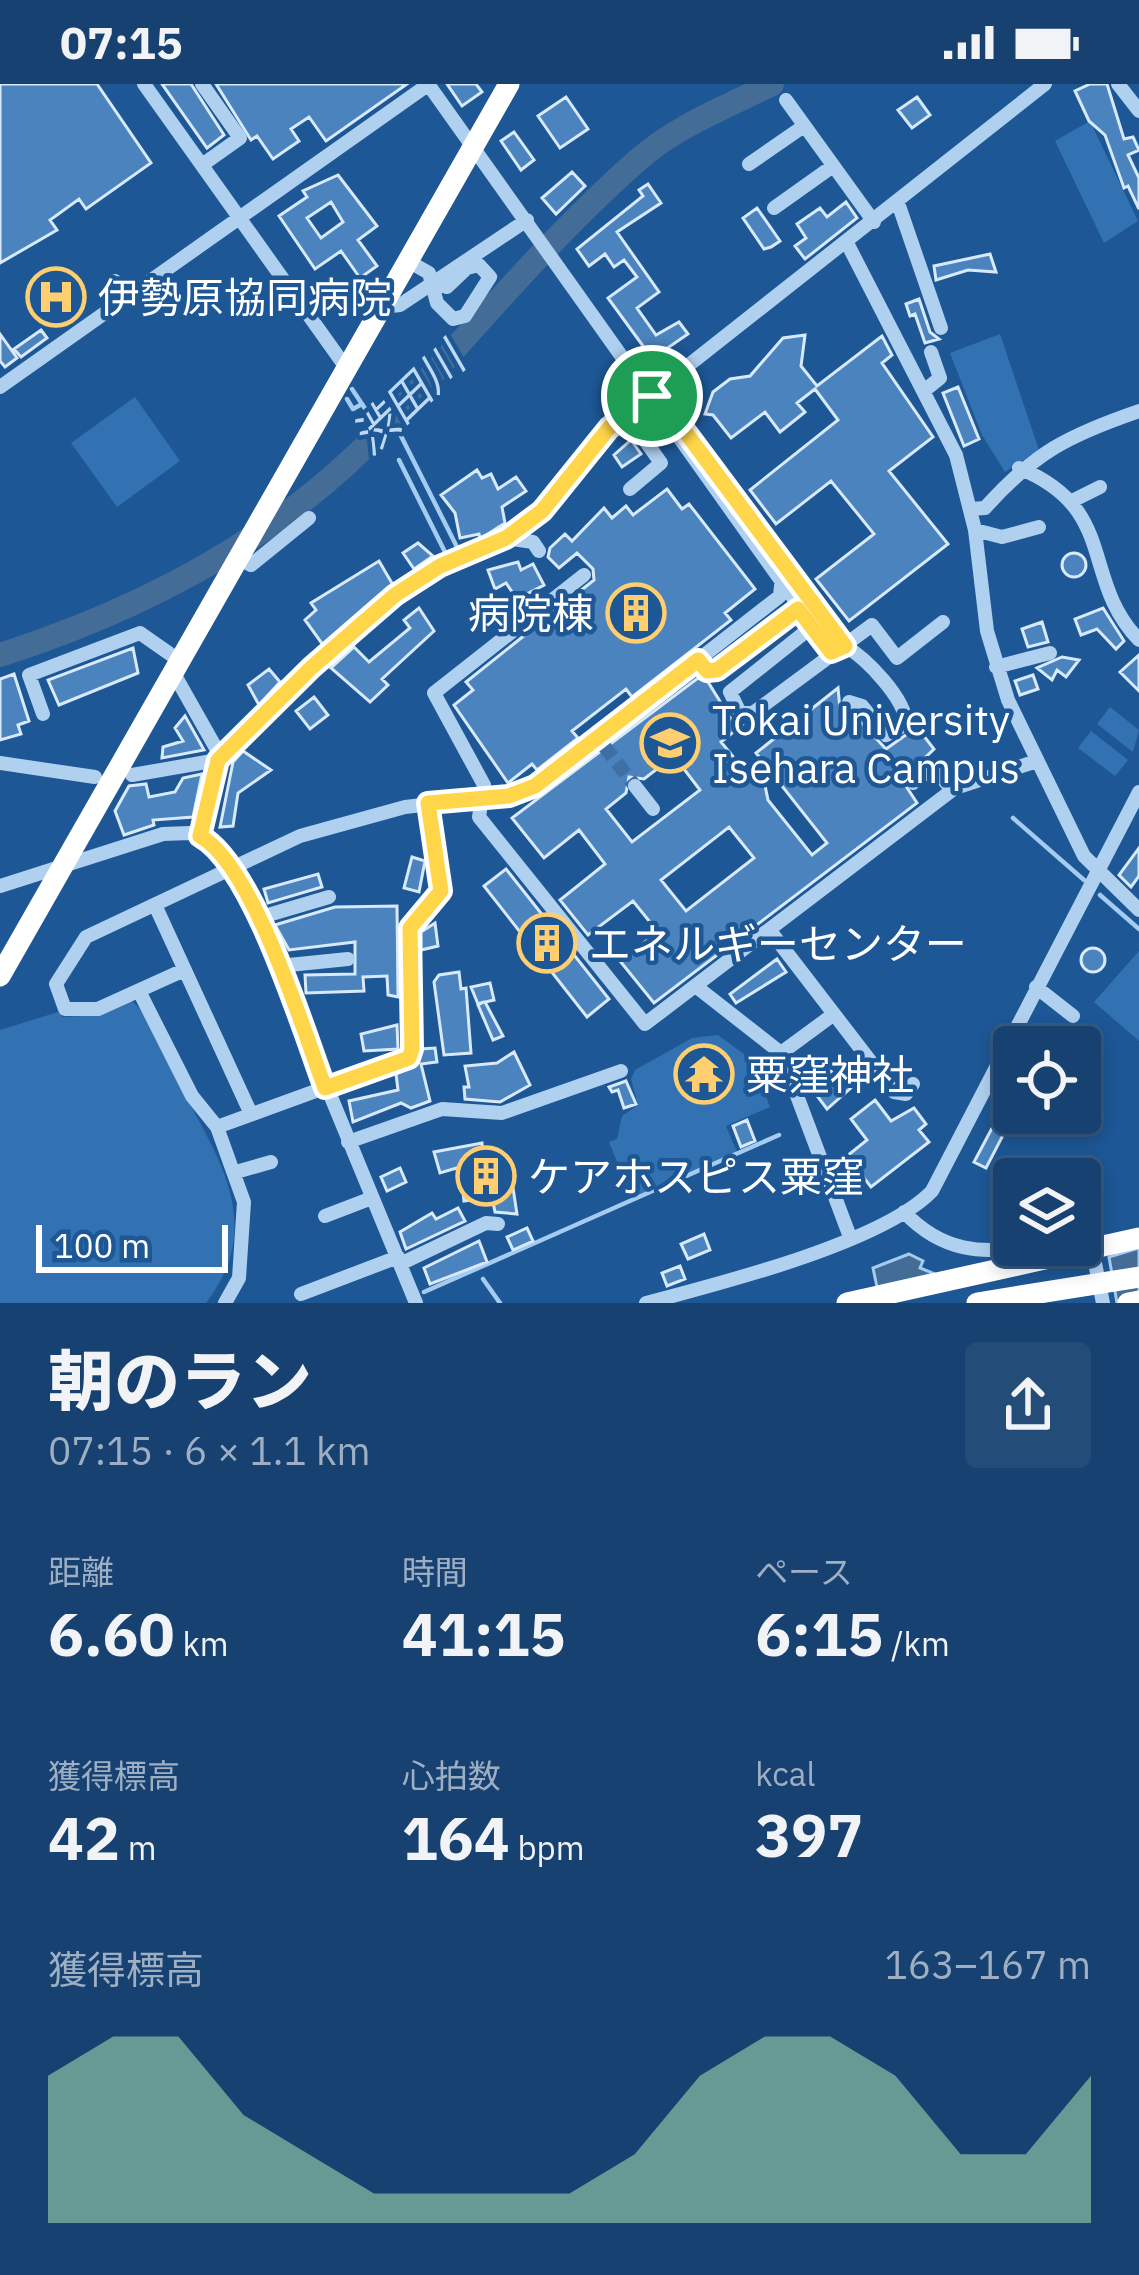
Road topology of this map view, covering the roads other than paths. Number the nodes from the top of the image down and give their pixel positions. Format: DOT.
graph roads {
  1 [pos="145,84"];
  2 [pos="202,84"];
  3 [pos="428,84"];
  4 [pos="508,84"];
  5 [pos="1045,84"];
  6 [pos="1118,84"];
  7 [pos="786,100"];
  8 [pos="1139,111"];
  9 [pos="804,126"];
  10 [pos="473,145"];
  11 [pos="749,164"];
  12 [pos="202,165"];
  13 [pos="833,166"];
  14 [pos="898,202"];
  15 [pos="773,208"];
  16 [pos="240,218"];
  17 [pos="527,220"];
  18 [pos="874,222"];
  19 [pos="848,243"];
  20 [pos="408,261"];
  21 [pos="116,281"];
  22 [pos="435,283"];
  23 [pos="129,300"];
  24 [pos="382,307"];
  25 [pos="941,328"];
  26 [pos="931,352"];
  27 [pos="346,369"];
  28 [pos="0,387"];
  29 [pos="925,390"];
  30 [pos="652,396"];
  31 [pos="1139,411"];
  32 [pos="627,415"];
  33 [pos="1019,468"];
  34 [pos="1100,487"];
  35 [pos="629,490"];
  36 [pos="1070,502"];
  37 [pos="971,509"];
  38 [pos="309,518"];
  39 [pos="1039,526"];
  40 [pos="975,530"];
  41 [pos="506,538"];
  42 [pos="539,551"];
  43 [pos="235,564"];
  44 [pos="584,575"];
  45 [pos="787,591"];
  46 [pos="802,615"];
  47 [pos="943,622"];
  48 [pos="1139,640"];
  49 [pos="838,649"];
  50 [pos="1050,652"];
  51 [pos="698,660"];
  52 [pos="177,666"];
  53 [pos="996,668"];
  54 [pos="849,702"];
  55 [pos="43,714"];
  56 [pos="1049,746"];
  57 [pos="219,758"];
  58 [pos="1035,758"];
  59 [pos="0,763"];
  60 [pos="95,776"];
  61 [pos="132,776"];
  62 [pos="913,782"];
  63 [pos="635,787"];
  64 [pos="952,790"];
  65 [pos="1139,792"];
  66 [pos="482,798"];
  67 [pos="428,803"];
  68 [pos="653,809"];
  69 [pos="200,836"];
  70 [pos="62,866"];
  71 [pos="231,870"];
  72 [pos="1096,873"];
  73 [pos="0,886"];
  74 [pos="328,897"];
  75 [pos="155,905"];
  76 [pos="1139,910"];
  77 [pos="258,918"];
  78 [pos="770,932"];
  79 [pos="348,959"];
  80 [pos="279,966"];
  81 [pos="184,970"];
  82 [pos="0,976"];
  83 [pos="1036,987"];
  84 [pos="698,988"];
  85 [pos="139,991"];
  86 [pos="834,1014"];
  87 [pos="1072,1016"];
  88 [pos="781,1053"];
  89 [pos="621,1071"];
  90 [pos="913,1084"];
  91 [pos="325,1088"];
  92 [pos="251,1114"];
  93 [pos="217,1127"];
  94 [pos="348,1142"];
  95 [pos="271,1162"];
  96 [pos="236,1172"];
  97 [pos="372,1198"];
  98 [pos="904,1213"];
  99 [pos="325,1216"];
  100 [pos="498,1223"];
  101 [pos="850,1237"];
  102 [pos="1139,1238"];
  103 [pos="993,1249"];
  104 [pos="399,1260"];
  105 [pos="1093,1266"];
  106 [pos="1139,1276"];
  107 [pos="301,1294"];
  108 [pos="1139,1301"];
  109 [pos="225,1303"];
  110 [pos="416,1303"];
  111 [pos="646,1303"];
  112 [pos="847,1303"];
  113 [pos="977,1303"];
  114 [pos="1103,1303"];
  115 [pos="1128,1303"];
  1 -- 12 [label="street"];
  2 -- 12 [label="street"];
  3 -- 10 [label="street"];
  3 -- 16 [label="street"];
  4 -- 10 [label="highway"];
  5 -- 14 [label="street"];
  6 -- 8 [label="street"];
  7 -- 9 [label="street"];
  9 -- 11 [label="street"];
  9 -- 13 [label="street"];
  10 -- 17 [label="street"];
  10 -- 20 [label="highway"];
  12 -- 16 [label="street"];
  13 -- 15 [label="street"];
  13 -- 18 [label="street"];
  14 -- 18 [label="street"];
  14 -- 25 [label="street"];
  16 -- 23 [label="street"];
  16 -- 27 [label="street"];
  17 -- 22 [label="street"];
  17 -- 30 [label="street"];
  18 -- 19 [label="street"];
  19 -- 29 [label="street"];
  19 -- 30 [label="street"];
  20 -- 22 [label="street"];
  20 -- 24 [label="highway"];
  21 -- 23 [label="street"];
  22 -- 22 [label="street"];
  22 -- 24 [label="street"];
  23 -- 28 [label="street"];
  24 -- 27 [label="highway"];
  26 -- 29 [label="street"];
  27 -- 43 [label="highway"];
  29 -- 37 [label="street"];
  30 -- 32 [label="street"];
  30 -- 45 [label="street"];
  31 -- 33 [label="street"];
  32 -- 35 [label="street"];
  32 -- 41 [label="street"];
  33 -- 36 [label="street"];
  33 -- 37 [label="street"];
  34 -- 36 [label="street"];
  36 -- 48 [label="street"];
  37 -- 40 [label="street"];
  38 -- 43 [label="street"];
  39 -- 40 [label="street"];
  40 -- 53 [label="street"];
  41 -- 42 [label="street"];
  41 -- 57 [label="street"];
  43 -- 52 [label="highway"];
  44 -- 66 [label="street"];
  45 -- 46 [label="street"];
  45 -- 49 [label="street"];
  45 -- 51 [label="street"];
  46 -- 49 [label="street"];
  46 -- 49 [label="street"];
  46 -- 51 [label="street"];
  47 -- 49 [label="street"];
  49 -- 54 [label="street"];
  50 -- 53 [label="street"];
  51 -- 66 [label="street"];
  52 -- 55 [label="street"];
  52 -- 57 [label="street"];
  52 -- 70 [label="highway"];
  53 -- 58 [label="street"];
  56 -- 58 [label="street"];
  57 -- 61 [label="street"];
  57 -- 69 [label="street"];
  58 -- 64 [label="street"];
  58 -- 72 [label="street"];
  59 -- 60 [label="street"];
  62 -- 64 [label="street"];
  63 -- 68 [label="street"];
  64 -- 78 [label="street"];
  65 -- 72 [label="street"];
  66 -- 67 [label="street"];
  66 -- 84 [label="street"];
  67 -- 71 [label="street"];
  67 -- 91 [label="street"];
  69 -- 70 [label="street"];
  69 -- 71 [label="street"];
  70 -- 73 [label="street"];
  70 -- 82 [label="highway"];
  71 -- 75 [label="street"];
  71 -- 77 [label="street"];
  72 -- 76 [label="street"];
  72 -- 83 [label="street"];
  74 -- 77 [label="street"];
  75 -- 81 [label="street"];
  75 -- 85 [label="street"];
  77 -- 80 [label="street"];
  78 -- 84 [label="street"];
  78 -- 86 [label="street"];
  79 -- 80 [label="street"];
  80 -- 91 [label="street"];
  81 -- 85 [label="street"];
  81 -- 92 [label="street"];
  83 -- 87 [label="street"];
  83 -- 98 [label="street"];
  84 -- 88 [label="street"];
  85 -- 93 [label="street"];
  86 -- 88 [label="street"];
  86 -- 90 [label="street"];
  88 -- 101 [label="street"];
  89 -- 94 [label="street"];
  91 -- 92 [label="street"];
  91 -- 94 [label="street"];
  92 -- 93 [label="street"];
  93 -- 96 [label="street"];
  94 -- 97 [label="street"];
  95 -- 96 [label="street"];
  96 -- 109 [label="street"];
  97 -- 99 [label="street"];
  97 -- 104 [label="street"];
  98 -- 101 [label="street"];
  98 -- 103 [label="street"];
  100 -- 104 [label="street"];
  101 -- 111 [label="street"];
  102 -- 112 [label="highway, bridge"];
  104 -- 107 [label="street"];
  104 -- 110 [label="street"];
  105 -- 114 [label="street"];
  106 -- 113 [label="highway, bridge"];
  108 -- 115 [label="highway"];
}
